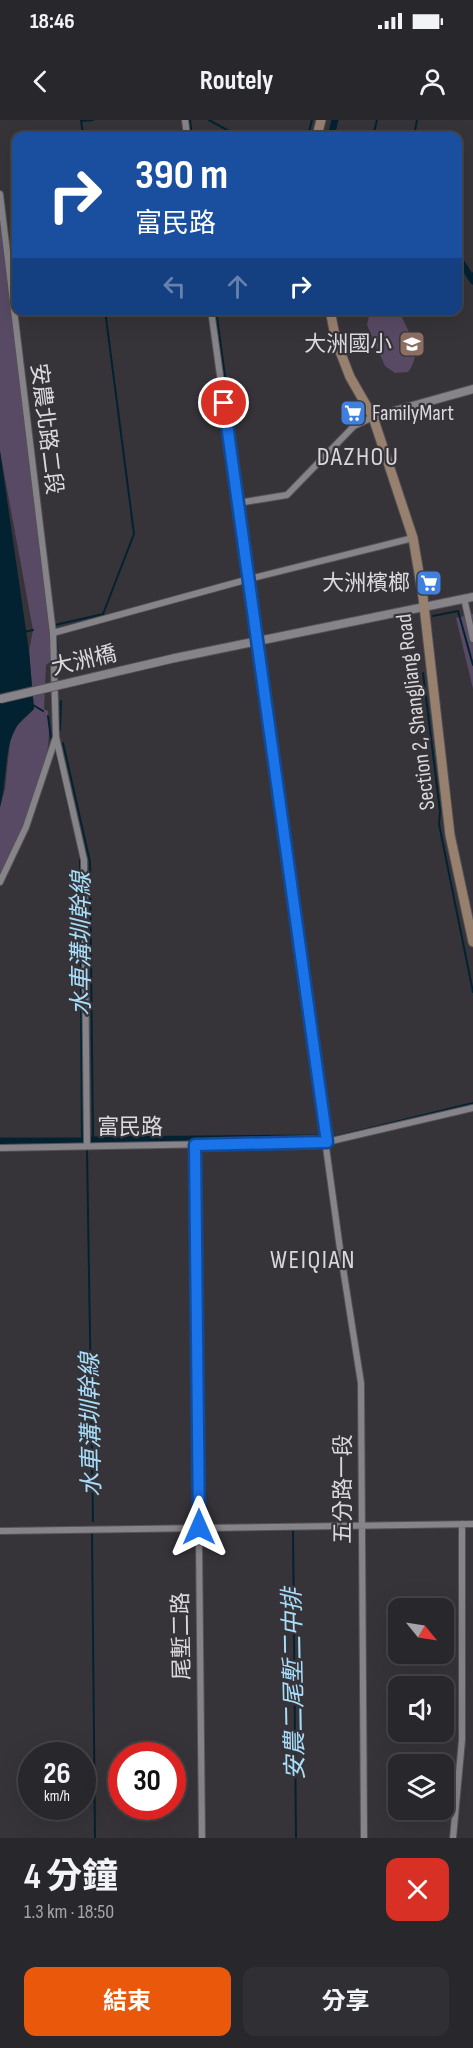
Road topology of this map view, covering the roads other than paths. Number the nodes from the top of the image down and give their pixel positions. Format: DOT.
graph roads {
  1 [pos="0,194"];
  2 [pos="12,270"];
  3 [pos="8,271"];
  4 [pos="12,303"];
  5 [pos="13,315"];
  6 [pos="212,315"];
  7 [pos="331,315"];
  8 [pos="473,389"];
  9 [pos="373,417"];
  10 [pos="238,503"];
  11 [pos="413,538"];
  12 [pos="249,579"];
  13 [pos="473,597"];
  14 [pos="464,598"];
  15 [pos="424,606"];
  16 [pos="53,633"];
  17 [pos="473,639"];
  18 [pos="257,641"];
  19 [pos="0,699"];
  20 [pos="56,737"];
  21 [pos="0,882"];
  22 [pos="473,942"];
  23 [pos="473,1108"];
  24 [pos="327,1142"];
  25 [pos="87,1145"];
  26 [pos="195,1145"];
  27 [pos="0,1148"];
  28 [pos="462,1524"];
  29 [pos="473,1524"];
  30 [pos="361,1525"];
  31 [pos="199,1527"];
  32 [pos="0,1531"];
  33 [pos="202,1838"];
  34 [pos="364,1838"];
  35 [pos="453,1838"];
  1 -- 3 [label="street, 安農北路二段"];
  2 -- 3 [label="street"];
  3 -- 4 [label="street, 安農北路二段"];
  5 -- 16 [label="street, 安農北路二段"];
  6 -- 10 [label="street, 五分路一段"];
  7 -- 9 [label="main road, Section 2, ShangJiang Road"];
  8 -- 9 [label="street"];
  9 -- 10 [label="street"];
  9 -- 11 [label="main road, Section 2, ShangJiang Road"];
  10 -- 12 [label="street, 五分路一段"];
  11 -- 12 [label="street"];
  11 -- 15 [label="main road, Section 2, ShangJiang Road"];
  12 -- 16 [label="street"];
  12 -- 18 [label="street, 五分路一段"];
  13 -- 14 [label="street, 大洲橋"];
  14 -- 15 [label="street, 大洲橋"];
  14 -- 17 [label="street"];
  15 -- 18 [label="street, 大洲橋"];
  15 -- 22 [label="main road, Section 2, ShangJiang Road"];
  16 -- 20 [label="street, 安農北路二段"];
  18 -- 19 [label="street, 大洲橋, bridge"];
  18 -- 24 [label="street, 五分路一段"];
  20 -- 21 [label="street"];
  20 -- 25 [label="street"];
  23 -- 24 [label="street, 富民路"];
  24 -- 26 [label="street, 富民路"];
  24 -- 30 [label="street, 五分路一段"];
  25 -- 26 [label="street, 富民路"];
  25 -- 27 [label="street, 富民路"];
  26 -- 31 [label="street, 尾塹二路"];
  28 -- 29 [label="street"];
  28 -- 30 [label="street"];
  28 -- 35 [label="street"];
  30 -- 31 [label="street"];
  30 -- 34 [label="street, 五分路一段"];
  31 -- 32 [label="street"];
  31 -- 33 [label="street, 尾塹二路"];
}
